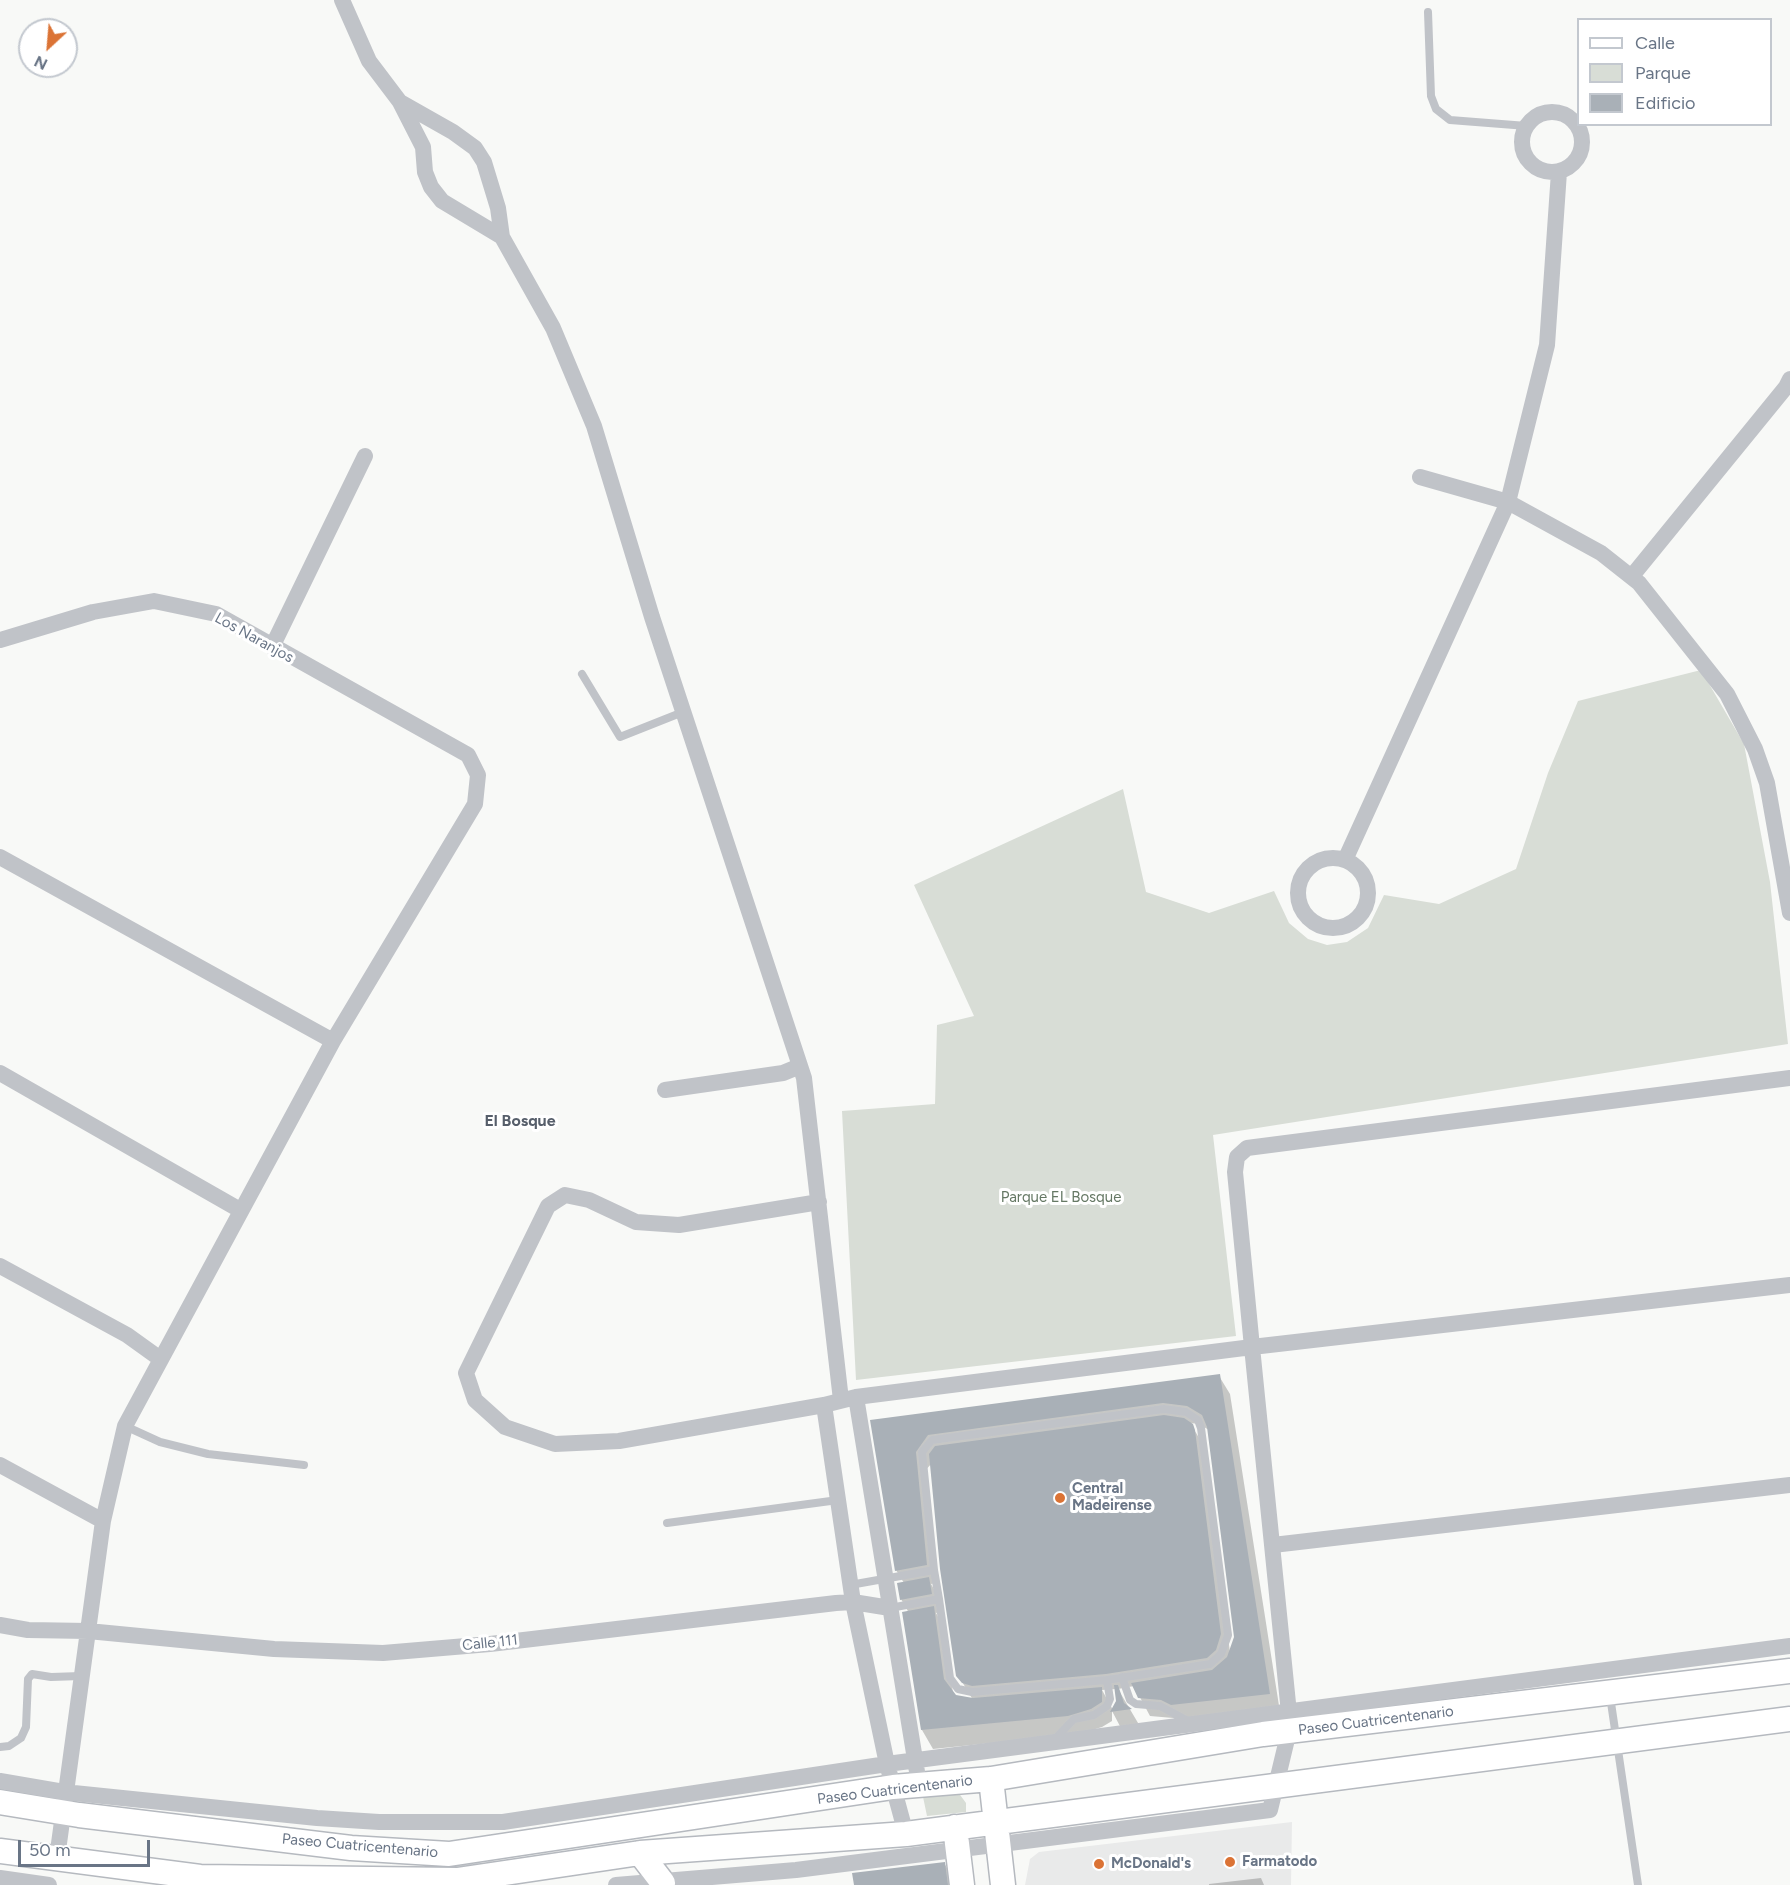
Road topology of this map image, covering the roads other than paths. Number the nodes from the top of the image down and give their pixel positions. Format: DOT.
graph roads {
  1 [pos="342,0"];
  2 [pos="1428,12"];
  3 [pos="400,102"];
  4 [pos="1577,124"];
  5 [pos="1527,126"];
  6 [pos="1578,126"];
  7 [pos="453,132"];
  8 [pos="423,147"];
  9 [pos="1559,172"];
  10 [pos="502,237"];
  11 [pos="1790,379"];
  12 [pos="365,456"];
  13 [pos="1420,477"];
  14 [pos="1508,502"];
  15 [pos="1632,576"];
  16 [pos="0,640"];
  17 [pos="272,648"];
  18 [pos="582,674"];
  19 [pos="683,712"];
  20 [pos="0,857"];
  21 [pos="1345,860"];
  22 [pos="1790,913"];
  23 [pos="333,1041"];
  24 [pos="800,1066"];
  25 [pos="0,1072"];
  26 [pos="1790,1078"];
  27 [pos="665,1090"];
  28 [pos="819,1202"];
  29 [pos="240,1210"];
  30 [pos="0,1266"];
  31 [pos="1790,1285"];
  32 [pos="1252,1347"];
  33 [pos="159,1358"];
  34 [pos="849,1399"];
  35 [pos="824,1405"];
  36 [pos="125,1426"];
  37 [pos="0,1465"];
  38 [pos="304,1465"];
  39 [pos="1790,1485"];
  40 [pos="838,1500"];
  41 [pos="103,1521"];
  42 [pos="667,1523"];
  43 [pos="1273,1545"];
  44 [pos="934,1570"];
  45 [pos="885,1577"];
  46 [pos="850,1585"];
  47 [pos="939,1599"];
  48 [pos="853,1602"];
  49 [pos="890,1608"];
  50 [pos="0,1625"];
  51 [pos="88,1631"];
  52 [pos="1790,1646"];
  53 [pos="1790,1671"];
  54 [pos="81,1676"];
  55 [pos="1122,1677"];
  56 [pos="1107,1680"];
  57 [pos="1609,1694"];
  58 [pos="1790,1719"];
  59 [pos="1289,1722"];
  60 [pos="1194,1725"];
  61 [pos="1615,1741"];
  62 [pos="1051,1743"];
  63 [pos="0,1747"];
  64 [pos="914,1761"];
  65 [pos="890,1775"];
  66 [pos="991,1779"];
  67 [pos="0,1781"];
  68 [pos="919,1784"];
  69 [pos="1278,1786"];
  70 [pos="0,1802"];
  71 [pos="63,1802"];
  72 [pos="997,1833"];
  73 [pos="906,1834"];
  74 [pos="957,1839"];
  75 [pos="0,1851"];
  76 [pos="640,1853"];
  77 [pos="57,1858"];
  78 [pos="0,1878"];
  79 [pos="663,1883"];
  80 [pos="49,1885"];
  81 [pos="616,1885"];
  82 [pos="962,1885"];
  83 [pos="1003,1885"];
  84 [pos="1638,1885"];
  1 -- 3 [label="street"];
  2 -- 5 [label="lane"];
  3 -- 7 [label="street"];
  3 -- 8 [label="street"];
  4 -- 5 [label="street"];
  5 -- 9 [label="street"];
  6 -- 9 [label="street"];
  7 -- 8 [label="street"];
  7 -- 10 [label="street"];
  8 -- 10 [label="street"];
  9 -- 14 [label="street"];
  10 -- 19 [label="street"];
  11 -- 15 [label="street"];
  12 -- 17 [label="street"];
  13 -- 14 [label="street"];
  14 -- 15 [label="street"];
  14 -- 21 [label="street"];
  15 -- 22 [label="street"];
  16 -- 17 [label="street, Los Naranjos"];
  17 -- 23 [label="street, Los Naranjos"];
  18 -- 19 [label="lane"];
  19 -- 24 [label="street"];
  20 -- 23 [label="street"];
  21 -- 21 [label="street"];
  23 -- 29 [label="street"];
  24 -- 27 [label="street"];
  24 -- 28 [label="street"];
  25 -- 29 [label="street"];
  26 -- 32 [label="street"];
  28 -- 34 [label="street"];
  28 -- 35 [label="street"];
  29 -- 33 [label="street"];
  30 -- 33 [label="street"];
  31 -- 32 [label="street"];
  32 -- 34 [label="street"];
  32 -- 43 [label="street"];
  33 -- 36 [label="street"];
  34 -- 35 [label="street"];
  34 -- 45 [label="street"];
  35 -- 40 [label="street"];
  36 -- 38 [label="lane"];
  36 -- 41 [label="street"];
  37 -- 41 [label="street"];
  39 -- 43 [label="street"];
  40 -- 42 [label="lane"];
  40 -- 46 [label="street"];
  41 -- 51 [label="street"];
  43 -- 59 [label="street"];
  44 -- 45 [label="lane"];
  44 -- 47 [label="lane"];
  44 -- 55 [label="lane"];
  45 -- 46 [label="lane"];
  45 -- 49 [label="street"];
  46 -- 48 [label="street"];
  47 -- 49 [label="lane"];
  47 -- 56 [label="lane"];
  48 -- 49 [label="street, Calle 111"];
  48 -- 51 [label="street, Calle 111"];
  48 -- 65 [label="street"];
  49 -- 64 [label="street"];
  50 -- 51 [label="street, Calle 111"];
  51 -- 54 [label="street"];
  52 -- 59 [label="street, Paseo Cuatricentenario"];
  53 -- 57 [label="street, Paseo Cuatricentenario"];
  54 -- 63 [label="lane"];
  54 -- 71 [label="street"];
  55 -- 56 [label="lane"];
  55 -- 60 [label="lane"];
  56 -- 62 [label="lane"];
  57 -- 59 [label="street, Paseo Cuatricentenario"];
  57 -- 61 [label="lane"];
  58 -- 61 [label="street, Paseo Cuatricentenario"];
  59 -- 60 [label="street, Paseo Cuatricentenario"];
  59 -- 66 [label="street, Paseo Cuatricentenario"];
  59 -- 69 [label="street"];
  60 -- 62 [label="street, Paseo Cuatricentenario"];
  61 -- 69 [label="street, Paseo Cuatricentenario"];
  61 -- 84 [label="lane"];
  62 -- 64 [label="street, Paseo Cuatricentenario"];
  64 -- 65 [label="street, Paseo Cuatricentenario"];
  64 -- 68 [label="street"];
  65 -- 68 [label="street, Paseo Cuatricentenario"];
  65 -- 71 [label="street, Paseo Cuatricentenario"];
  65 -- 71 [label="street, Paseo Cuatricentenario"];
  65 -- 73 [label="street"];
  66 -- 68 [label="street, Paseo Cuatricentenario"];
  66 -- 72 [label="street"];
  67 -- 71 [label="street, Paseo Cuatricentenario"];
  69 -- 72 [label="street, Paseo Cuatricentenario"];
  70 -- 71 [label="street, Paseo Cuatricentenario"];
  71 -- 77 [label="street"];
  72 -- 74 [label="street, Paseo Cuatricentenario"];
  72 -- 83 [label="street"];
  73 -- 74 [label="street, Paseo Cuatricentenario"];
  73 -- 76 [label="street, Paseo Cuatricentenario"];
  74 -- 79 [label="street, Paseo Cuatricentenario"];
  74 -- 82 [label="street"];
  75 -- 77 [label="street, Paseo Cuatricentenario"];
  76 -- 77 [label="street, Paseo Cuatricentenario"];
  76 -- 79 [label="street"];
  78 -- 80 [label="street"];
  79 -- 81 [label="street, Paseo Cuatricentenario"];
}
